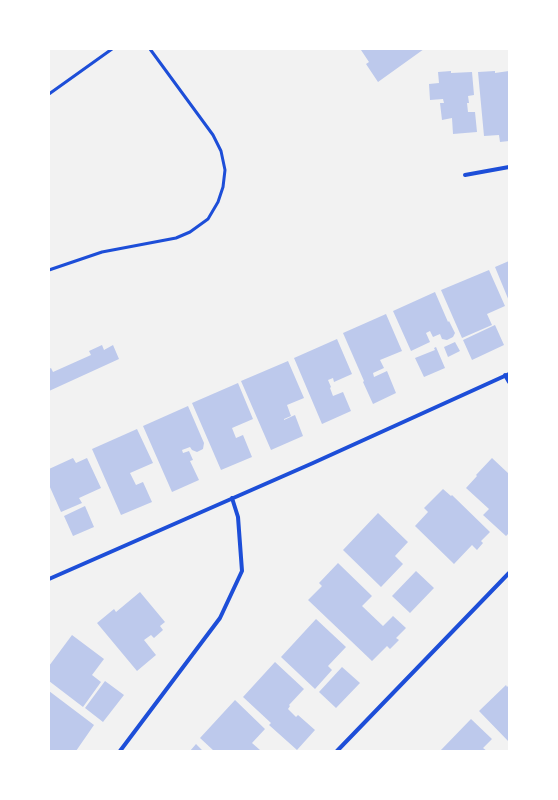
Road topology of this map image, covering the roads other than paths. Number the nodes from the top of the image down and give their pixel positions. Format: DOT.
graph roads {
  1 [pos="112,49"];
  2 [pos="150,49"];
  3 [pos="49,94"];
  4 [pos="509,167"];
  5 [pos="465,175"];
  6 [pos="49,270"];
  7 [pos="507,374"];
  8 [pos="509,382"];
  9 [pos="232,498"];
  10 [pos="509,573"];
  11 [pos="49,579"];
  12 [pos="120,751"];
  13 [pos="337,751"];
  1 -- 3 [label="lane"];
  2 -- 6 [label="lane"];
  4 -- 5 [label="street"];
  7 -- 8 [label="street"];
  7 -- 9 [label="street"];
  9 -- 11 [label="street"];
  9 -- 12 [label="street"];
  10 -- 13 [label="street"];
}
